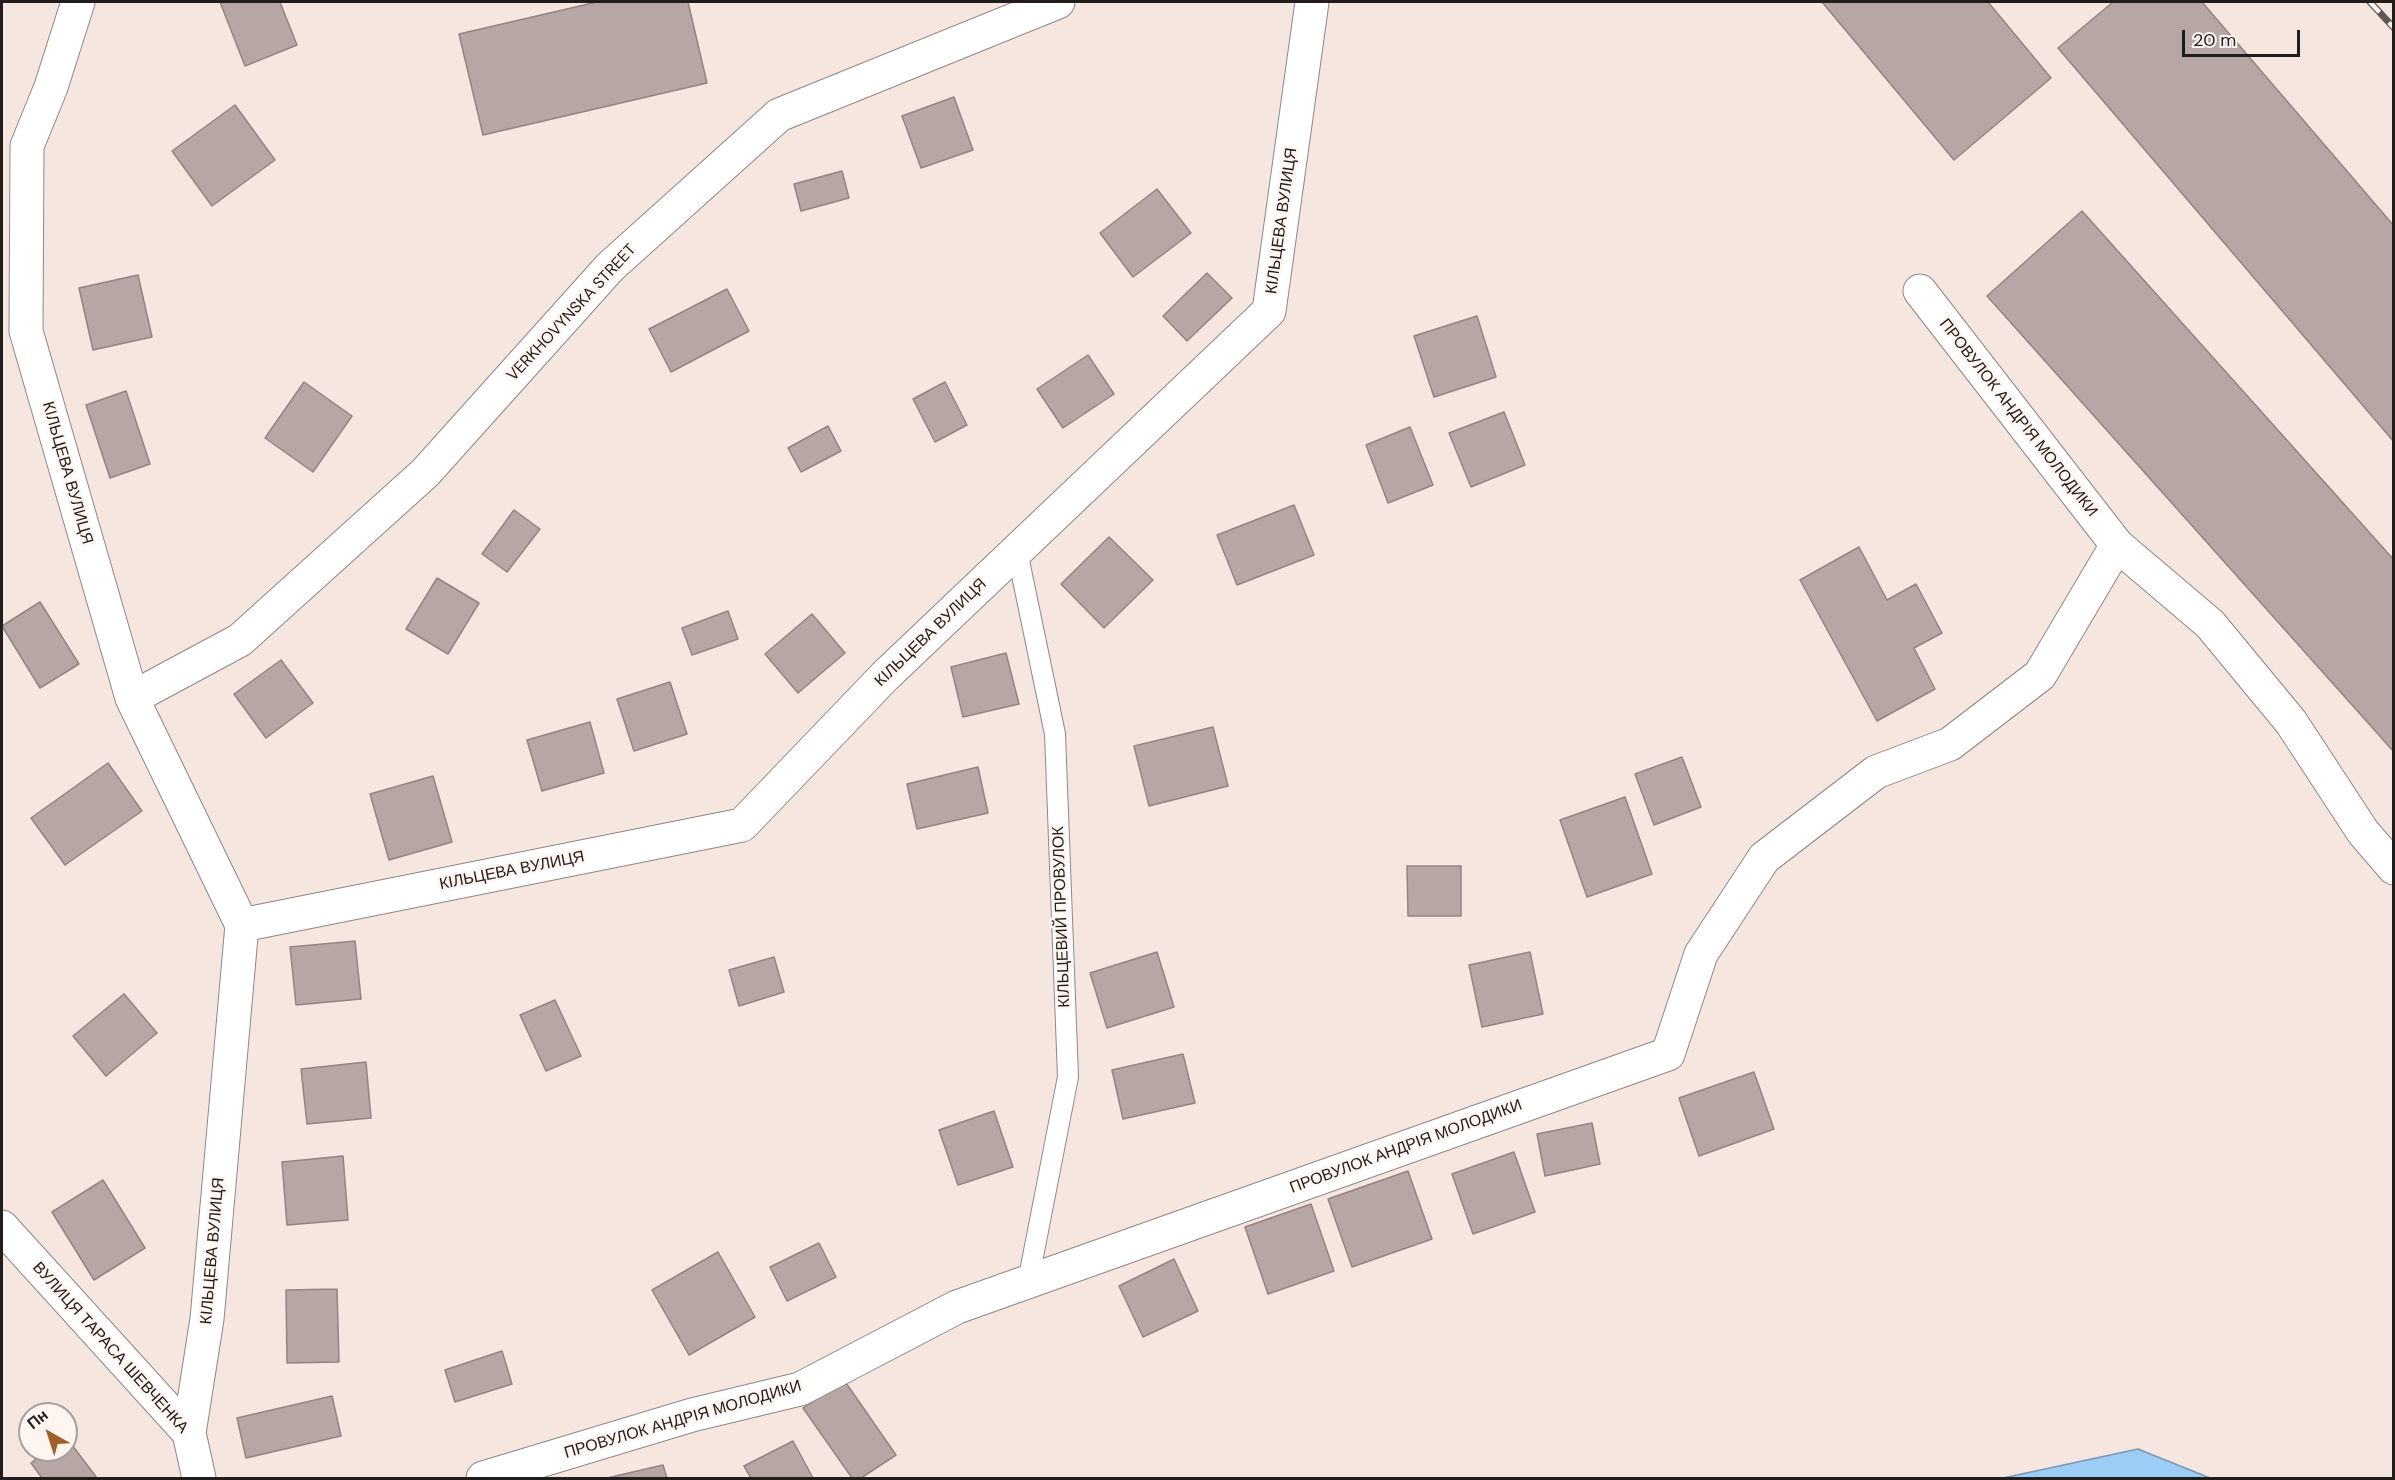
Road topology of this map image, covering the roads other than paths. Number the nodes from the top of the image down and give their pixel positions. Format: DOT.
graph roads {
  1 [pos="78,2"];
  2 [pos="1058,2"];
  3 [pos="1312,2"];
  4 [pos="14,149"];
  5 [pos="1920,291"];
  6 [pos="2117,545"];
  7 [pos="1017,551"];
  8 [pos="132,698"];
  9 [pos="2394,868"];
  10 [pos="242,925"];
  11 [pos="2,1227"];
  12 [pos="1028,1282"];
  13 [pos="189,1433"];
  14 [pos="199,1479"];
  15 [pos="483,1479"];
  1 -- 4 [label="street, КІЛЬЦЕВА ВУЛИЦЯ"];
  2 -- 8 [label="street, VERKHOVYNSKA STREET"];
  3 -- 7 [label="street, КІЛЬЦЕВА ВУЛИЦЯ"];
  4 -- 8 [label="street, КІЛЬЦЕВА ВУЛИЦЯ"];
  5 -- 6 [label="street, ПРОВУЛОК АНДРІЯ МОЛОДИКИ"];
  6 -- 9 [label="street, ПРОВУЛОК АНДРІЯ МОЛОДИКИ"];
  6 -- 12 [label="street, ПРОВУЛОК АНДРІЯ МОЛОДИКИ"];
  7 -- 10 [label="street, КІЛЬЦЕВА ВУЛИЦЯ"];
  7 -- 12 [label="lane, КІЛЬЦЕВИЙ ПРОВУЛОК"];
  8 -- 10 [label="street, КІЛЬЦЕВА ВУЛИЦЯ"];
  10 -- 13 [label="street, КІЛЬЦЕВА ВУЛИЦЯ"];
  11 -- 13 [label="street, ВУЛИЦЯ ТАРАСА ШЕВЧЕНКА"];
  12 -- 15 [label="street, ПРОВУЛОК АНДРІЯ МОЛОДИКИ"];
  13 -- 14 [label="street, ВУЛИЦЯ ТАРАСА ШЕВЧЕНКА"];
}
